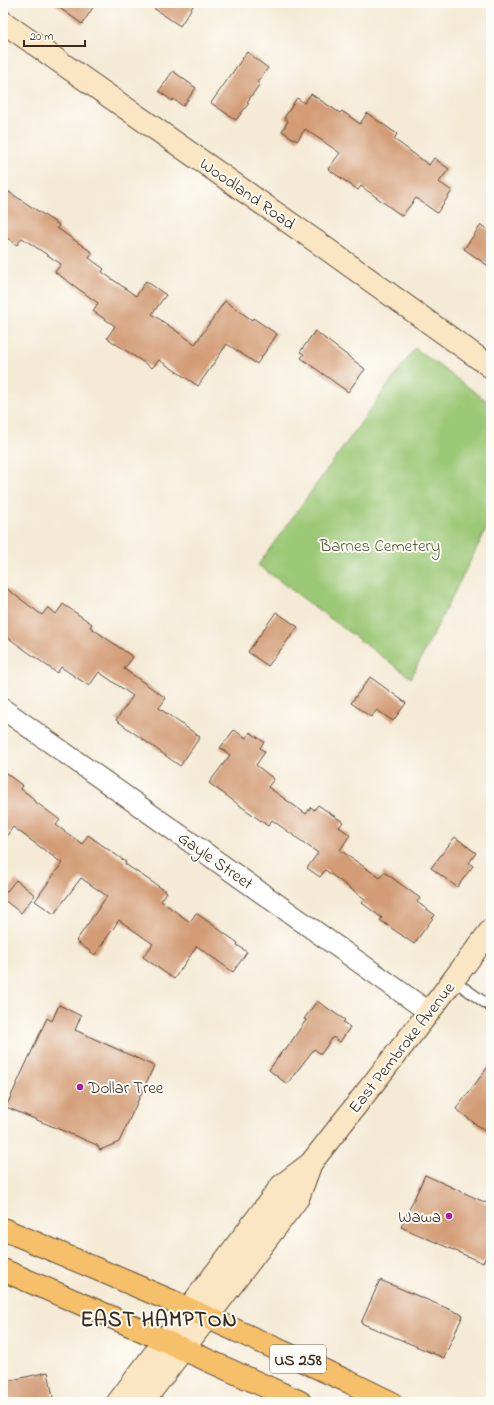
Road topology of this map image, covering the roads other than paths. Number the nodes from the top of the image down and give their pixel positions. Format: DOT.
graph roads {
  1 [pos="3,22"];
  2 [pos="491,366"];
  3 [pos="3,708"];
  4 [pos="488,939"];
  5 [pos="453,980"];
  6 [pos="491,1007"];
  7 [pos="429,1012"];
  8 [pos="3,1229"];
  9 [pos="3,1270"];
  10 [pos="197,1313"];
  11 [pos="173,1345"];
  12 [pos="118,1402"];
  13 [pos="143,1402"];
  14 [pos="300,1402"];
  15 [pos="390,1402"];
  1 -- 2 [label="main road, Woodland Road"];
  3 -- 7 [label="street, Gayle Street"];
  4 -- 5 [label="main road, East Pembroke Avenue"];
  5 -- 6 [label="lane"];
  5 -- 7 [label="main road, East Pembroke Avenue"];
  7 -- 10 [label="main road, East Pembroke Avenue"];
  8 -- 10 [label="main road, US 258"];
  9 -- 11 [label="main road, US 258"];
  10 -- 11 [label="main road, East Pembroke Avenue"];
  10 -- 15 [label="main road, US 258"];
  11 -- 12 [label="main road, East Pembroke Avenue"];
  11 -- 13 [label="main road, East Pembroke Avenue"];
  11 -- 14 [label="main road, US 258"];
}
